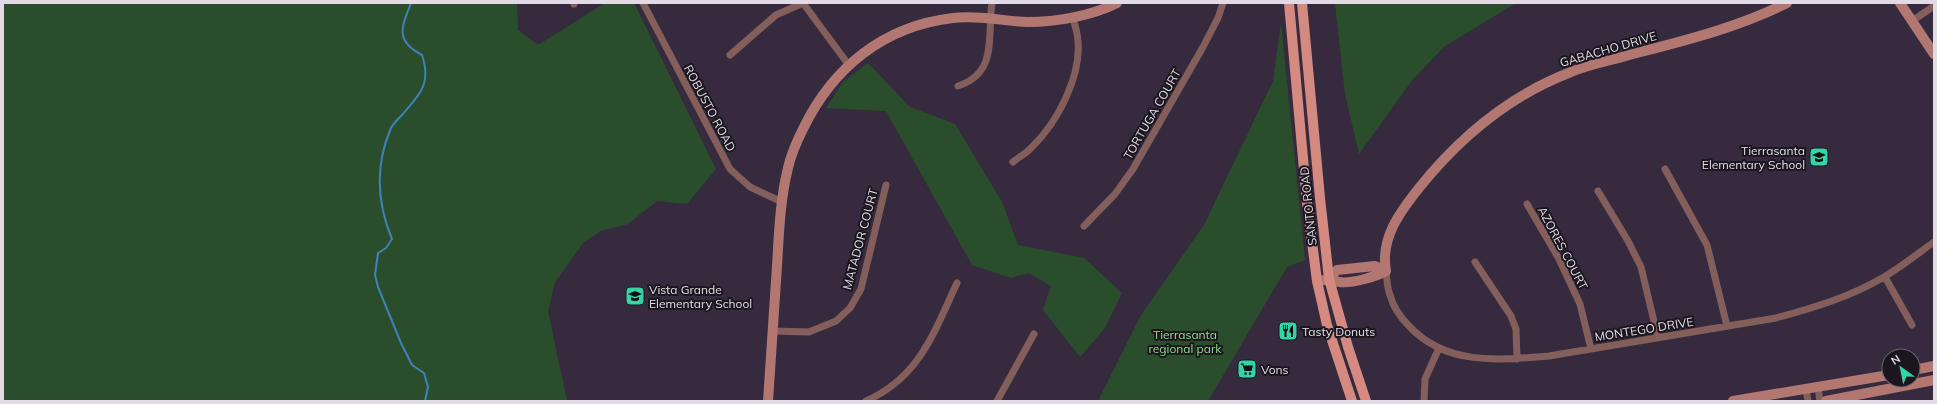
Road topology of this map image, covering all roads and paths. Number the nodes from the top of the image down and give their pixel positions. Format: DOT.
graph roads {
  1 [pos="643,3"];
  2 [pos="803,3"];
  3 [pos="992,3"];
  4 [pos="1117,3"];
  5 [pos="1223,3"];
  6 [pos="1289,3"];
  7 [pos="1302,3"];
  8 [pos="1787,3"];
  9 [pos="1900,3"];
  10 [pos="1934,6"];
  11 [pos="990,18"];
  12 [pos="1073,18"];
  13 [pos="1912,21"];
  14 [pos="1934,54"];
  15 [pos="730,55"];
  16 [pos="848,64"];
  17 [pos="958,86"];
  18 [pos="1013,162"];
  19 [pos="1665,169"];
  20 [pos="886,186"];
  21 [pos="1598,191"];
  22 [pos="782,202"];
  23 [pos="1527,204"];
  24 [pos="1084,226"];
  25 [pos="1934,242"];
  26 [pos="1475,262"];
  27 [pos="1386,271"];
  28 [pos="1885,277"];
  29 [pos="1329,279"];
  30 [pos="1317,281"];
  31 [pos="957,282"];
  32 [pos="1912,325"];
  33 [pos="1727,326"];
  34 [pos="772,331"];
  35 [pos="1034,334"];
  36 [pos="1658,338"];
  37 [pos="1439,348"];
  38 [pos="1591,349"];
  39 [pos="1517,359"];
  40 [pos="1934,366"];
  41 [pos="1921,368"];
  42 [pos="1881,376"];
  43 [pos="1934,380"];
  44 [pos="1818,387"];
  45 [pos="1806,389"];
  46 [pos="768,401"];
  47 [pos="866,401"];
  48 [pos="997,401"];
  49 [pos="1352,401"];
  50 [pos="1366,401"];
  51 [pos="1424,401"];
  52 [pos="1733,401"];
  53 [pos="1808,401"];
  54 [pos="1820,401"];
  55 [pos="1826,401"];
  1 -- 22 [label="street, ROBUSTO ROAD"];
  2 -- 15 [label="street"];
  2 -- 16 [label="street"];
  3 -- 11 [label="street"];
  4 -- 12 [label="street"];
  5 -- 24 [label="street, TORTUGA COURT"];
  6 -- 30 [label="main road, SANTO ROAD"];
  7 -- 29 [label="main road, SANTO ROAD"];
  8 -- 27 [label="street, GABACHO DRIVE"];
  9 -- 13 [label="street"];
  10 -- 13 [label="street"];
  11 -- 12 [label="street"];
  11 -- 16 [label="street"];
  11 -- 17 [label="street"];
  12 -- 18 [label="street"];
  13 -- 14 [label="street"];
  16 -- 22 [label="street"];
  19 -- 33 [label="street"];
  20 -- 34 [label="street, MATADOR COURT"];
  21 -- 36 [label="street"];
  22 -- 34 [label="street"];
  23 -- 38 [label="street, AZORES COURT"];
  25 -- 28 [label="street, MONTEGO DRIVE"];
  26 -- 39 [label="street"];
  27 -- 29 [label="street"];
  27 -- 37 [label="street, MONTEGO DRIVE"];
  28 -- 32 [label="street"];
  28 -- 33 [label="street, MONTEGO DRIVE"];
  29 -- 30 [label="street"];
  29 -- 50 [label="main road, SANTO ROAD"];
  30 -- 49 [label="main road, SANTO ROAD"];
  31 -- 47 [label="street"];
  33 -- 36 [label="street, MONTEGO DRIVE"];
  34 -- 46 [label="street"];
  35 -- 48 [label="street"];
  36 -- 38 [label="street, MONTEGO DRIVE"];
  37 -- 39 [label="street, MONTEGO DRIVE"];
  37 -- 51 [label="street"];
  38 -- 39 [label="street, MONTEGO DRIVE"];
  40 -- 41 [label="street"];
  42 -- 44 [label="street"];
  43 -- 55 [label="street"];
  44 -- 45 [label="street"];
  44 -- 54 [label="street"];
  45 -- 52 [label="street"];
  45 -- 53 [label="street"];
}
